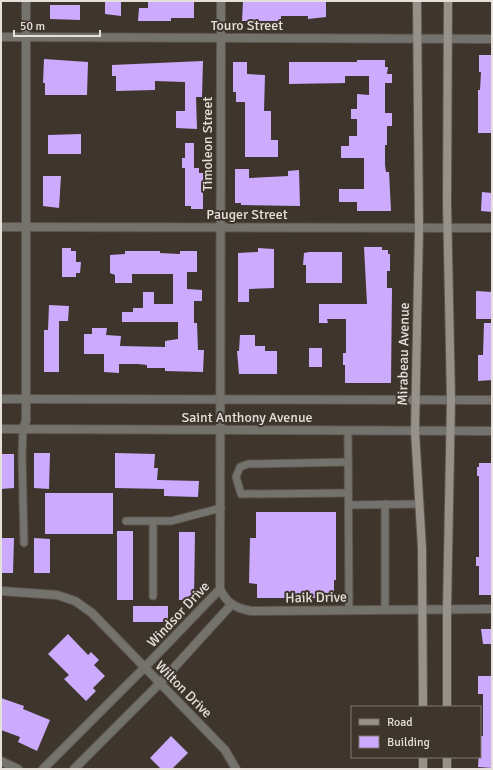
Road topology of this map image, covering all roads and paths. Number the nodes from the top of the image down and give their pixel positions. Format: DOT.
graph roads {
  1 [pos="26,1"];
  2 [pos="221,1"];
  3 [pos="417,1"];
  4 [pos="448,1"];
  5 [pos="1,37"];
  6 [pos="26,38"];
  7 [pos="221,38"];
  8 [pos="417,39"];
  9 [pos="448,39"];
  10 [pos="492,39"];
  11 [pos="1,227"];
  12 [pos="25,227"];
  13 [pos="220,227"];
  14 [pos="419,228"];
  15 [pos="448,228"];
  16 [pos="492,228"];
  17 [pos="26,398"];
  18 [pos="1,399"];
  19 [pos="221,399"];
  20 [pos="415,400"];
  21 [pos="451,400"];
  22 [pos="492,400"];
  23 [pos="1,429"];
  24 [pos="23,429"];
  25 [pos="221,430"];
  26 [pos="348,431"];
  27 [pos="416,431"];
  28 [pos="451,431"];
  29 [pos="492,431"];
  30 [pos="348,462"];
  31 [pos="348,493"];
  32 [pos="385,504"];
  33 [pos="420,504"];
  34 [pos="348,505"];
  35 [pos="221,508"];
  36 [pos="126,521"];
  37 [pos="153,521"];
  38 [pos="24,543"];
  39 [pos="220,589"];
  40 [pos="1,590"];
  41 [pos="153,596"];
  42 [pos="231,605"];
  43 [pos="423,609"];
  44 [pos="447,609"];
  45 [pos="492,609"];
  46 [pos="349,610"];
  47 [pos="385,610"];
  48 [pos="144,668"];
  49 [pos="160,684"];
  50 [pos="423,706"];
  51 [pos="447,706"];
  52 [pos="423,758"];
  53 [pos="447,758"];
  54 [pos="1,761"];
  55 [pos="18,769"];
  56 [pos="42,769"];
  57 [pos="74,769"];
  58 [pos="236,769"];
  59 [pos="423,769"];
  60 [pos="447,769"];
  1 -- 6 [label="street"];
  2 -- 7 [label="street, Timoleon Street"];
  3 -- 8 [label="street, Mirabeau Avenue"];
  4 -- 9 [label="street"];
  5 -- 6 [label="street, Touro Street"];
  6 -- 7 [label="street, Touro Street"];
  6 -- 12 [label="street"];
  7 -- 8 [label="street, Touro Street"];
  7 -- 13 [label="street, Timoleon Street"];
  8 -- 9 [label="street, Touro Street"];
  8 -- 14 [label="street, Mirabeau Avenue"];
  9 -- 10 [label="street, Touro Street"];
  9 -- 15 [label="street"];
  11 -- 12 [label="street, Pauger Street"];
  12 -- 13 [label="street, Pauger Street"];
  12 -- 17 [label="street"];
  13 -- 14 [label="street, Pauger Street"];
  13 -- 19 [label="street, Timoleon Street"];
  14 -- 15 [label="street, Pauger Street"];
  14 -- 20 [label="street, Mirabeau Avenue"];
  15 -- 16 [label="street, Pauger Street"];
  15 -- 21 [label="street"];
  17 -- 18 [label="street, Saint Anthony Avenue"];
  17 -- 19 [label="street, Saint Anthony Avenue"];
  17 -- 24 [label="street"];
  19 -- 20 [label="street, Saint Anthony Avenue"];
  19 -- 25 [label="street, Timoleon Street"];
  20 -- 21 [label="street, Saint Anthony Avenue"];
  20 -- 27 [label="street, Mirabeau Avenue"];
  21 -- 22 [label="street, Saint Anthony Avenue"];
  21 -- 28 [label="street"];
  23 -- 24 [label="street, Saint Anthony Avenue"];
  24 -- 25 [label="street, Saint Anthony Avenue"];
  24 -- 38 [label="lane"];
  25 -- 26 [label="street, Saint Anthony Avenue"];
  25 -- 35 [label="street, Windsor Drive"];
  26 -- 27 [label="street, Saint Anthony Avenue"];
  26 -- 30 [label="lane"];
  27 -- 28 [label="street, Saint Anthony Avenue"];
  27 -- 33 [label="street, Mirabeau Avenue"];
  28 -- 29 [label="street, Saint Anthony Avenue"];
  28 -- 44 [label="street"];
  30 -- 31 [label="lane"];
  30 -- 31 [label="lane"];
  31 -- 34 [label="lane"];
  32 -- 33 [label="lane"];
  32 -- 34 [label="lane"];
  32 -- 47 [label="lane"];
  33 -- 43 [label="street, Mirabeau Avenue"];
  34 -- 46 [label="lane"];
  35 -- 37 [label="lane"];
  35 -- 39 [label="street, Windsor Drive"];
  36 -- 37 [label="lane"];
  37 -- 41 [label="lane"];
  39 -- 42 [label="street"];
  39 -- 48 [label="street, Windsor Drive"];
  40 -- 48 [label="street, Wilton Drive"];
  42 -- 46 [label="street, Haik Drive"];
  42 -- 49 [label="street"];
  43 -- 44 [label="street, Haik Drive"];
  43 -- 47 [label="street, Haik Drive"];
  43 -- 50 [label="street, Mirabeau Avenue"];
  44 -- 45 [label="street, Haik Drive"];
  44 -- 51 [label="street"];
  46 -- 47 [label="street, Haik Drive"];
  48 -- 49 [label="street, Wilton Drive"];
  48 -- 56 [label="street, Windsor Drive"];
  49 -- 57 [label="street"];
  49 -- 58 [label="street, Wilton Drive"];
  52 -- 59 [label="street"];
  53 -- 60 [label="street"];
  54 -- 55 [label="street"];
}
